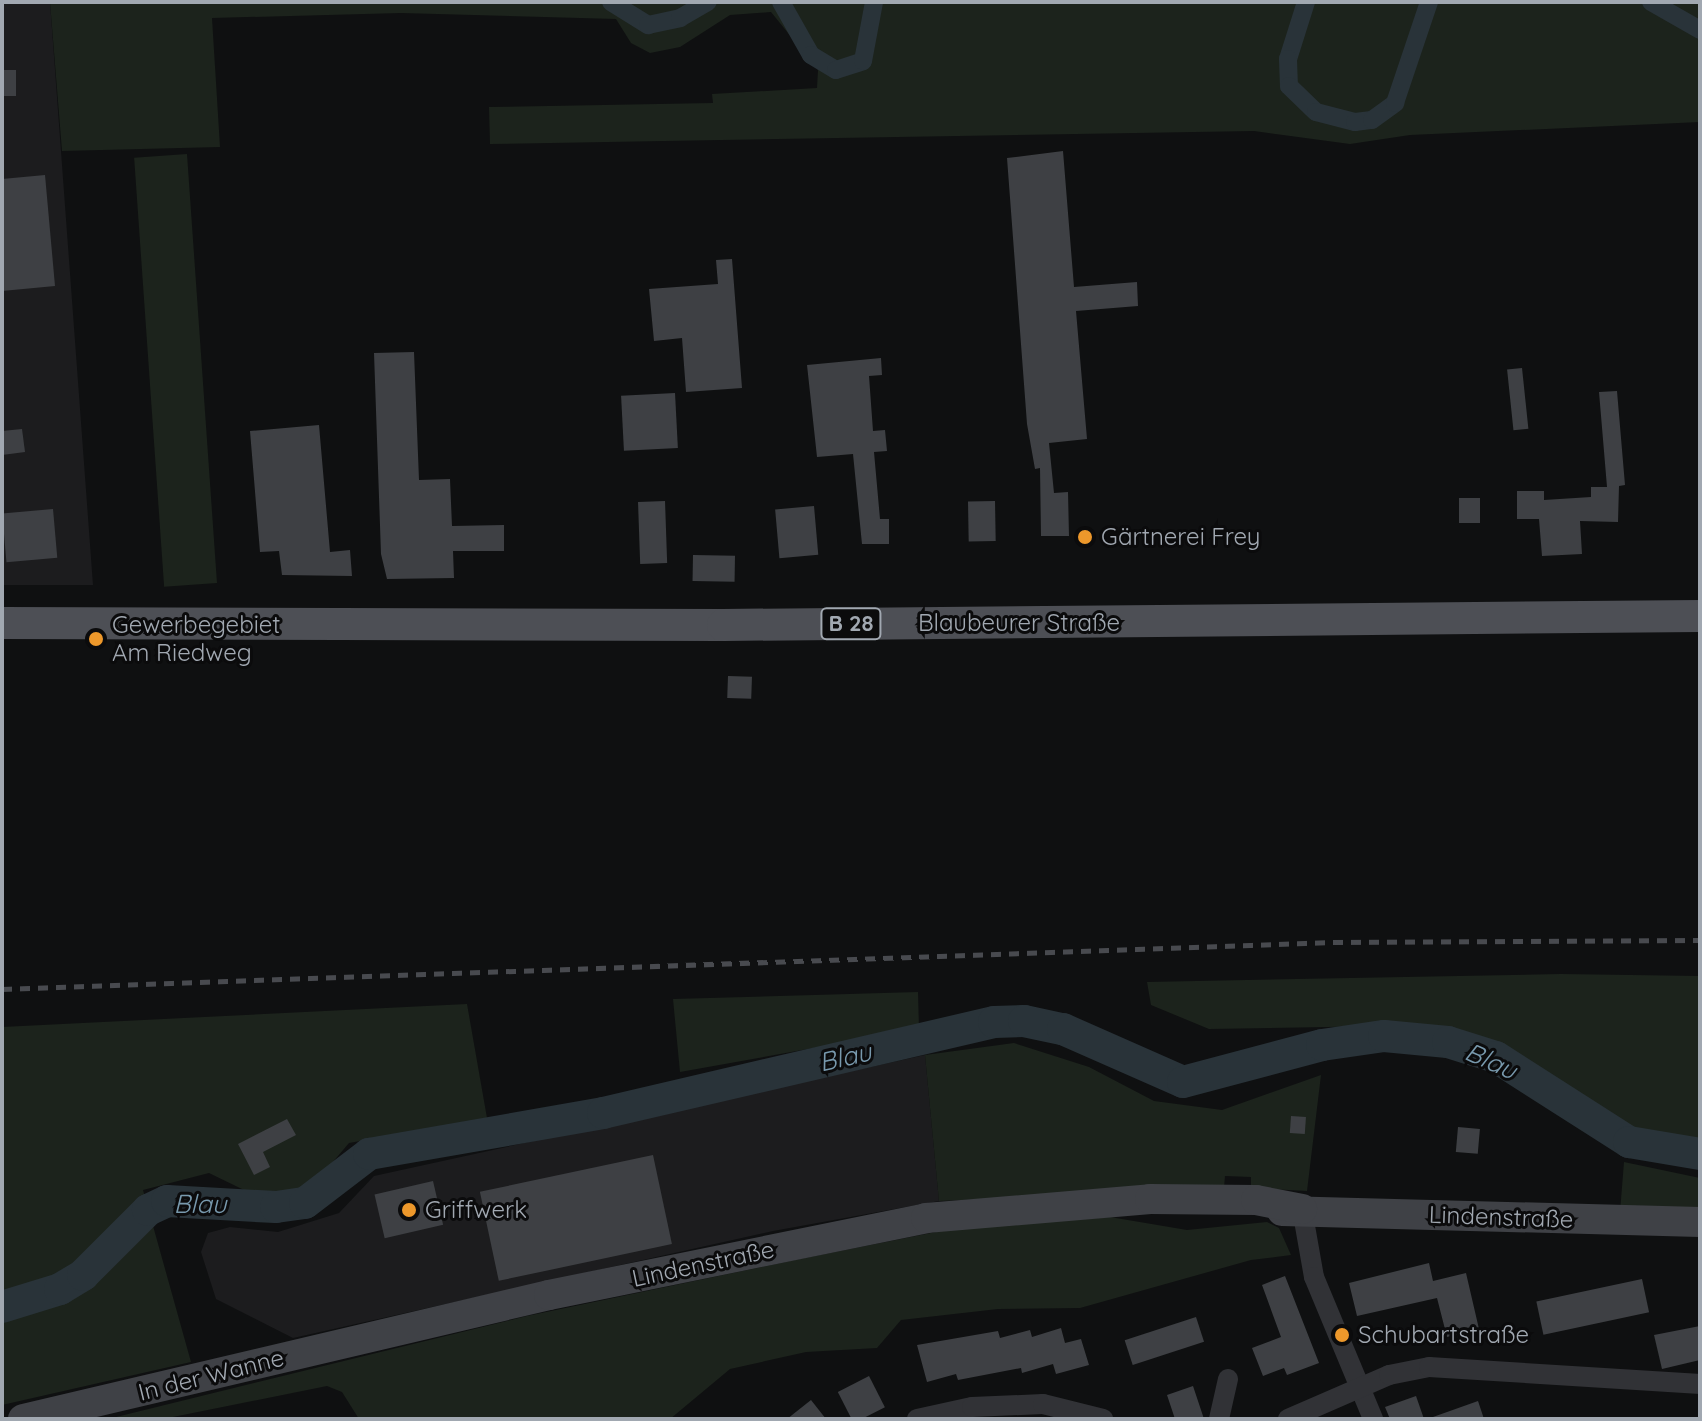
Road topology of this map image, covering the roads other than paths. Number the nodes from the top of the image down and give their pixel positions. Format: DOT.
graph roads {
  1 [pos="1700,616"];
  2 [pos="2,623"];
  3 [pos="1302,1209"];
  4 [pos="1700,1222"];
  5 [pos="306,1352"];
  6 [pos="1228,1379"];
  7 [pos="1700,1384"];
  8 [pos="1358,1388"];
  9 [pos="923,1418"];
  10 [pos="23,1419"];
  11 [pos="1103,1419"];
  12 [pos="1219,1419"];
  13 [pos="1288,1419"];
  14 [pos="1373,1419"];
  1 -- 2 [label="main road, Blaubeurer Straße / B 28"];
  3 -- 4 [label="street, Lindenstraße"];
  3 -- 5 [label="street, Lindenstraße"];
  3 -- 8 [label="street"];
  5 -- 10 [label="street, In der Wanne"];
  6 -- 12 [label="street"];
  7 -- 8 [label="street"];
  8 -- 13 [label="street"];
  8 -- 14 [label="street"];
  9 -- 11 [label="street"];
}
